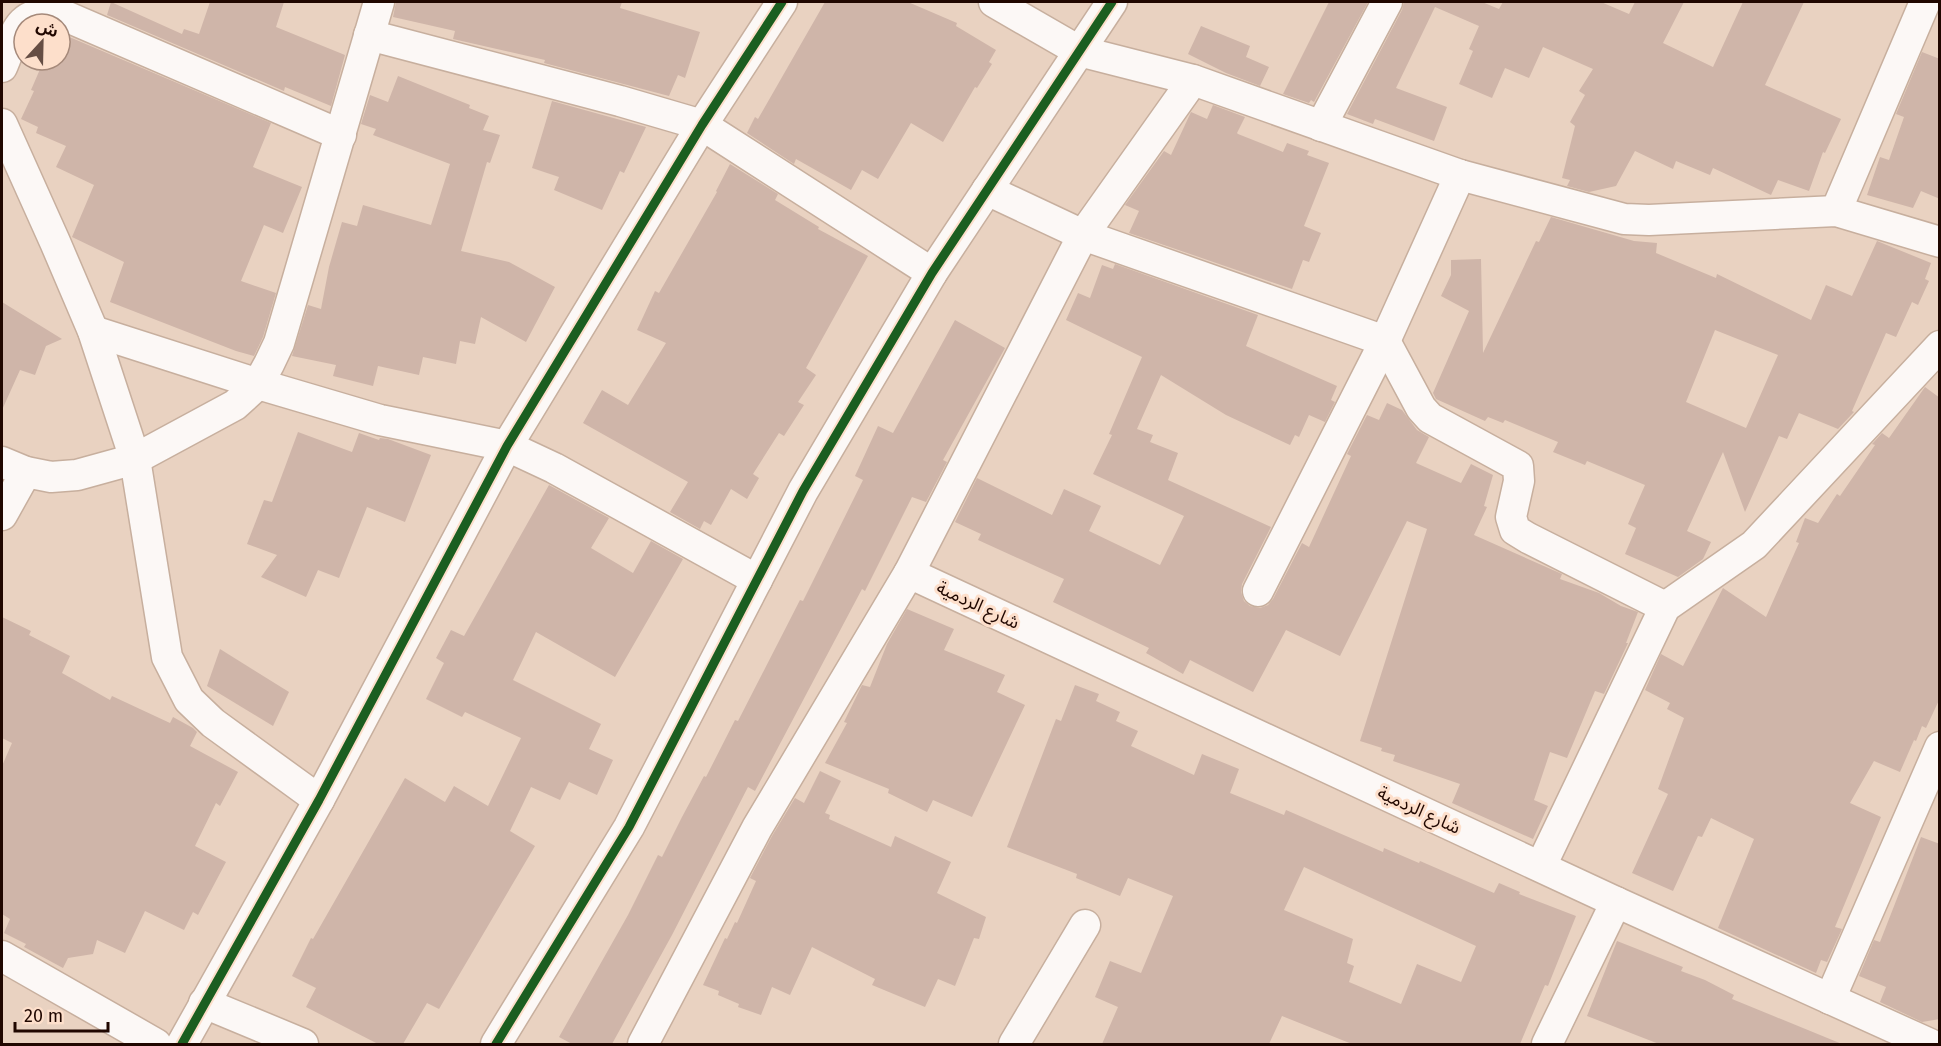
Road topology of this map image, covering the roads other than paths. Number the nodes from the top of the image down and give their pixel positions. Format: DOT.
graph roads {
  1 [pos="379,2"];
  2 [pos="782,2"];
  3 [pos="994,2"];
  4 [pos="1112,2"];
  5 [pos="1387,2"];
  6 [pos="1925,2"];
  7 [pos="369,35"];
  8 [pos="1079,51"];
  9 [pos="2,67"];
  10 [pos="1193,80"];
  11 [pos="2,124"];
  12 [pos="702,125"];
  13 [pos="1322,126"];
  14 [pos="341,135"];
  15 [pos="1460,175"];
  16 [pos="987,190"];
  17 [pos="1836,211"];
  18 [pos="1083,235"];
  19 [pos="1940,242"];
  20 [pos="932,273"];
  21 [pos="93,331"];
  22 [pos="1385,342"];
  23 [pos="1936,357"];
  24 [pos="258,384"];
  25 [pos="507,446"];
  26 [pos="135,459"];
  27 [pos="14,467"];
  28 [pos="2,515"];
  29 [pos="909,573"];
  30 [pos="757,580"];
  31 [pos="1258,591"];
  32 [pos="1665,607"];
  33 [pos="1940,747"];
  34 [pos="319,800"];
  35 [pos="1541,866"];
  36 [pos="1616,902"];
  37 [pos="1085,925"];
  38 [pos="2,956"];
  39 [pos="1830,999"];
  40 [pos="204,1003"];
  41 [pos="156,1044"];
  42 [pos="182,1044"];
  43 [pos="303,1044"];
  44 [pos="496,1044"];
  45 [pos="644,1044"];
  46 [pos="1014,1044"];
  47 [pos="1547,1044"];
  48 [pos="1930,1044"];
  1 -- 7 [label="street"];
  2 -- 12 [label="street"];
  3 -- 8 [label="street"];
  4 -- 8 [label="street"];
  5 -- 13 [label="street"];
  6 -- 17 [label="street"];
  7 -- 12 [label="street"];
  7 -- 14 [label="street"];
  8 -- 10 [label="street"];
  8 -- 16 [label="street"];
  9 -- 14 [label="street"];
  10 -- 13 [label="street"];
  10 -- 18 [label="street"];
  11 -- 21 [label="street"];
  12 -- 20 [label="street"];
  12 -- 25 [label="street"];
  13 -- 15 [label="street"];
  14 -- 24 [label="street"];
  15 -- 17 [label="street"];
  15 -- 22 [label="street"];
  16 -- 18 [label="street"];
  16 -- 20 [label="street"];
  17 -- 19 [label="street"];
  18 -- 22 [label="street"];
  18 -- 29 [label="street"];
  20 -- 30 [label="street"];
  21 -- 24 [label="street"];
  21 -- 26 [label="street"];
  22 -- 31 [label="street"];
  22 -- 32 [label="street"];
  23 -- 32 [label="street"];
  24 -- 25 [label="street"];
  24 -- 26 [label="street"];
  25 -- 30 [label="street"];
  25 -- 34 [label="street"];
  26 -- 27 [label="street"];
  26 -- 34 [label="street"];
  27 -- 28 [label="street"];
  29 -- 35 [label="street, شارع الردمية"];
  29 -- 45 [label="street"];
  30 -- 44 [label="street"];
  32 -- 35 [label="street"];
  33 -- 39 [label="street"];
  34 -- 40 [label="street"];
  35 -- 36 [label="street, شارع الردمية"];
  36 -- 39 [label="street, شارع الردمية"];
  36 -- 47 [label="street"];
  37 -- 46 [label="street"];
  38 -- 41 [label="street"];
  39 -- 48 [label="street, شارع الردمية"];
  40 -- 42 [label="street"];
  40 -- 43 [label="street"];
}
